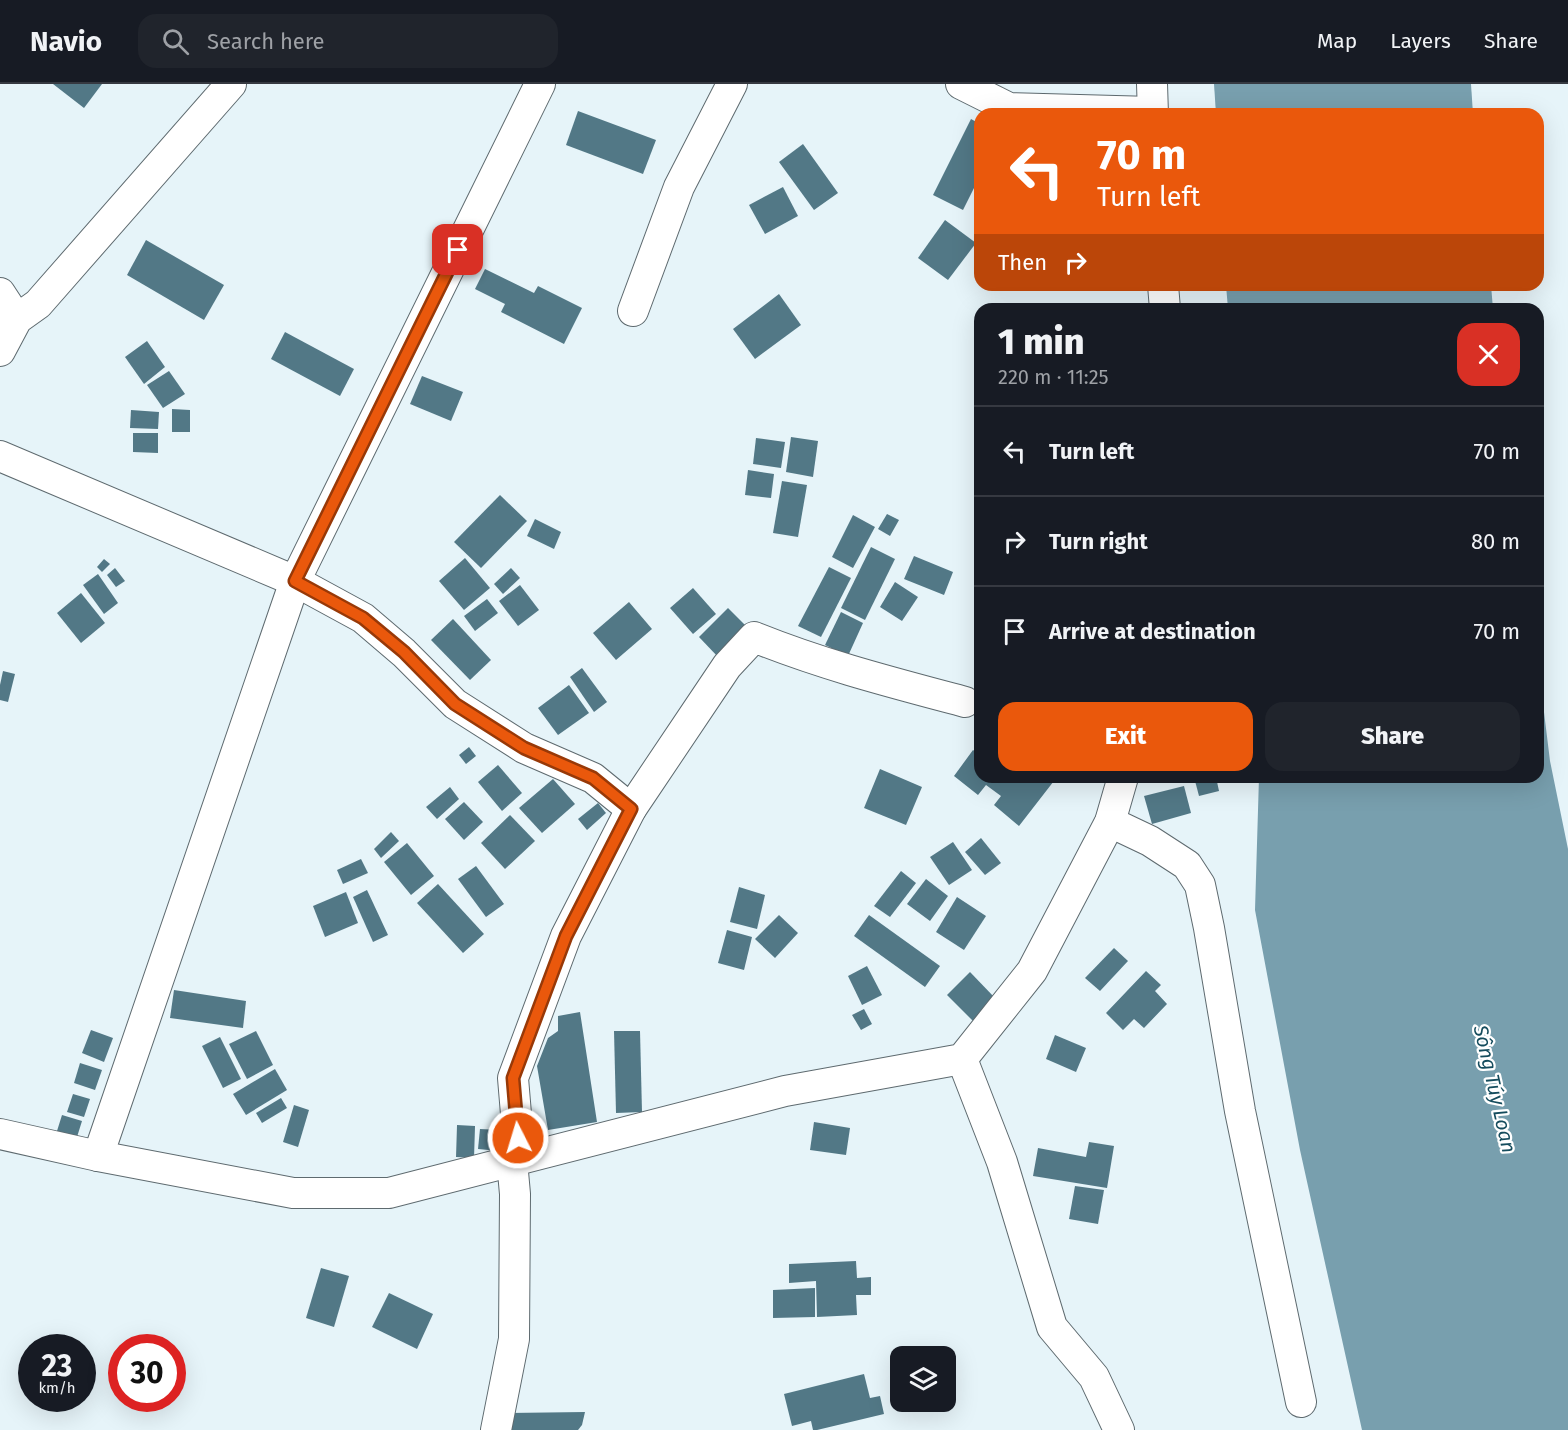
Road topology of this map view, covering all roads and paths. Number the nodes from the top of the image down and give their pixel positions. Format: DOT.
graph roads {
  1 [pos="231,84"];
  2 [pos="540,84"];
  3 [pos="732,84"];
  4 [pos="961,84"];
  5 [pos="1152,103"];
  6 [pos="0,293"];
  7 [pos="633,311"];
  8 [pos="17,319"];
  9 [pos="0,351"];
  10 [pos="0,456"];
  11 [pos="295,581"];
  12 [pos="965,702"];
  13 [pos="1121,783"];
  14 [pos="631,809"];
  15 [pos="1110,822"];
  16 [pos="962,1059"];
  17 [pos="0,1134"];
  18 [pos="98,1156"];
  19 [pos="517,1160"];
  20 [pos="1301,1402"];
  21 [pos="496,1430"];
  22 [pos="1119,1430"];
  1 -- 8 [label="street"];
  2 -- 11 [label="street"];
  3 -- 7 [label="street"];
  4 -- 5 [label="street"];
  6 -- 8 [label="street"];
  8 -- 9 [label="street"];
  10 -- 11 [label="street"];
  11 -- 14 [label="street"];
  11 -- 18 [label="street"];
  12 -- 14 [label="street"];
  13 -- 15 [label="street"];
  14 -- 19 [label="street"];
  15 -- 16 [label="street"];
  15 -- 20 [label="street"];
  16 -- 19 [label="street"];
  16 -- 22 [label="street"];
  17 -- 18 [label="street"];
  18 -- 19 [label="street"];
  19 -- 21 [label="street"];
}
